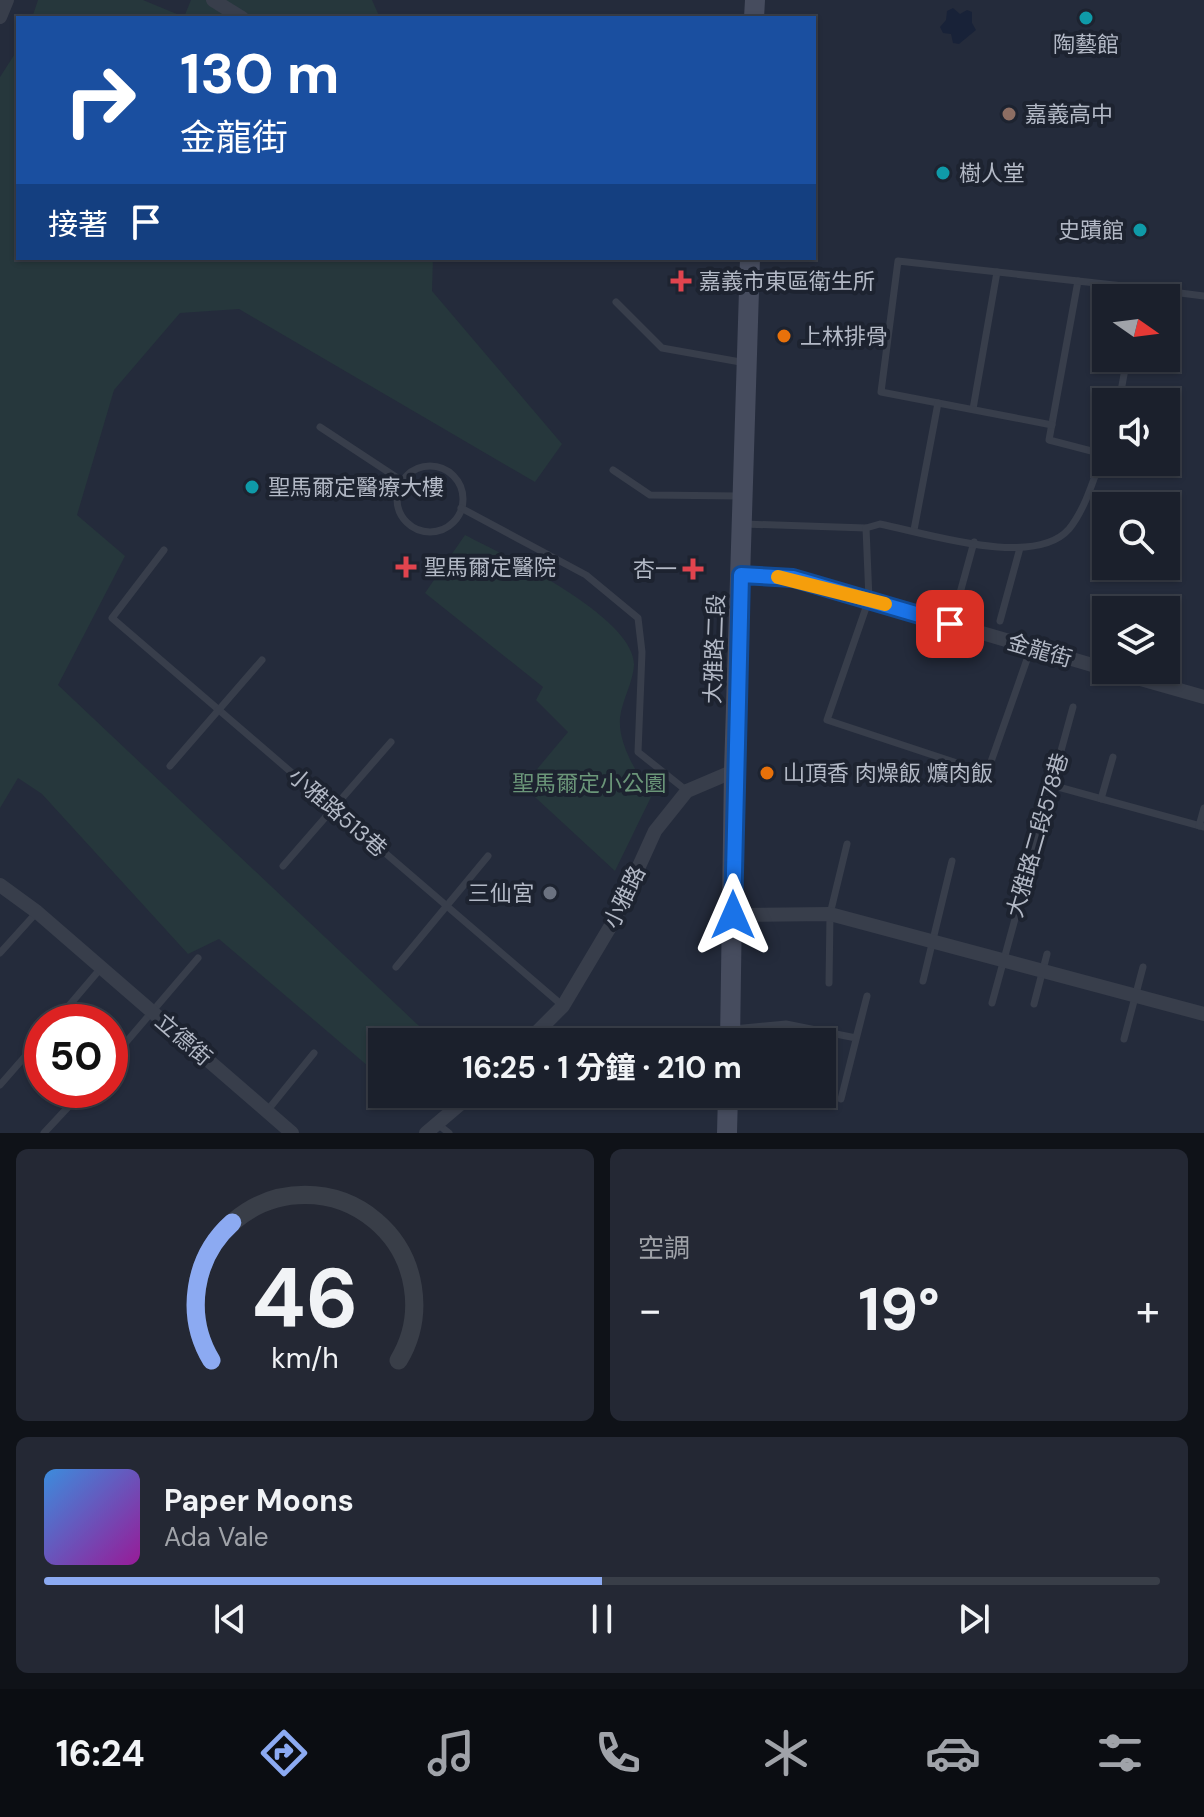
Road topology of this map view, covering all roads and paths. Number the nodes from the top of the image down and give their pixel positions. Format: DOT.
graph roads {
  1 [pos="7,0"];
  2 [pos="213,0"];
  3 [pos="239,16"];
  4 [pos="0,17"];
  5 [pos="750,260"];
  6 [pos="997,272"];
  7 [pos="1078,281"];
  8 [pos="1105,284"];
  9 [pos="1180,293"];
  10 [pos="1204,296"];
  11 [pos="616,302"];
  12 [pos="748,364"];
  13 [pos="938,403"];
  14 [pos="973,409"];
  15 [pos="1052,425"];
  16 [pos="320,427"];
  17 [pos="1092,451"];
  18 [pos="613,470"];
  19 [pos="1093,476"];
  20 [pos="402,481"];
  21 [pos="743,496"];
  22 [pos="461,508"];
  23 [pos="742,524"];
  24 [pos="866,528"];
  25 [pos="914,530"];
  26 [pos="974,542"];
  27 [pos="1020,548"];
  28 [pos="164,550"];
  29 [pos="741,575"];
  30 [pos="869,599"];
  31 [pos="957,604"];
  32 [pos="1000,621"];
  33 [pos="1031,648"];
  34 [pos="262,660"];
  35 [pos="1092,666"];
  36 [pos="1157,684"];
  37 [pos="1204,697"];
  38 [pos="1073,707"];
  39 [pos="218,710"];
  40 [pos="391,742"];
  41 [pos="1113,757"];
  42 [pos="170,766"];
  43 [pos="734,771"];
  44 [pos="1051,785"];
  45 [pos="687,791"];
  46 [pos="1101,799"];
  47 [pos="333,808"];
  48 [pos="1204,808"];
  49 [pos="1202,826"];
  50 [pos="847,844"];
  51 [pos="488,856"];
  52 [pos="952,861"];
  53 [pos="283,866"];
  54 [pos="0,885"];
  55 [pos="446,905"];
  56 [pos="37,912"];
  57 [pos="830,914"];
  58 [pos="733,915"];
  59 [pos="936,940"];
  60 [pos="0,953"];
  61 [pos="1047,954"];
  62 [pos="198,958"];
  63 [pos="1002,962"];
  64 [pos="396,967"];
  65 [pos="1143,967"];
  66 [pos="101,968"];
  67 [pos="1042,971"];
  68 [pos="923,981"];
  69 [pos="829,983"];
  70 [pos="1137,995"];
  71 [pos="992,1003"];
  72 [pos="70,1004"];
  73 [pos="1034,1004"];
  74 [pos="563,1006"];
  75 [pos="154,1013"];
  76 [pos="1204,1014"];
  77 [pos="541,1028"];
  78 [pos="730,1028"];
  79 [pos="767,1028"];
  80 [pos="806,1028"];
  81 [pos="836,1034"];
  82 [pos="1124,1039"];
  83 [pos="128,1041"];
  84 [pos="314,1053"];
  85 [pos="24,1058"];
  86 [pos="0,1085"];
  87 [pos="841,1099"];
  88 [pos="67,1108"];
  89 [pos="455,1108"];
  90 [pos="728,1108"];
  91 [pos="267,1111"];
  92 [pos="431,1128"];
  93 [pos="44,1133"];
  94 [pos="292,1133"];
  95 [pos="449,1133"];
  96 [pos="727,1133"];
  1 -- 4 [label="street"];
  2 -- 3 [label="street"];
  5 -- 12 [label="main road, 大雅路二段"];
  6 -- 7 [label="lane"];
  6 -- 13 [label="lane"];
  6 -- 14 [label="lane"];
  7 -- 8 [label="lane"];
  7 -- 15 [label="lane"];
  9 -- 10 [label="lane"];
  11 -- 12 [label="lane"];
  12 -- 21 [label="main road, 大雅路二段"];
  13 -- 14 [label="lane"];
  13 -- 25 [label="lane"];
  14 -- 15 [label="lane"];
  15 -- 17 [label="lane"];
  16 -- 20 [label="lane"];
  18 -- 21 [label="lane"];
  19 -- 27 [label="lane"];
  20 -- 22 [label="lane"];
  20 -- 22 [label="lane"];
  21 -- 23 [label="main road, 大雅路二段"];
  22 -- 45 [label="lane"];
  23 -- 24 [label="lane"];
  23 -- 29 [label="main road, 大雅路二段"];
  24 -- 25 [label="lane"];
  24 -- 30 [label="lane"];
  25 -- 26 [label="lane"];
  26 -- 27 [label="lane"];
  26 -- 31 [label="lane"];
  27 -- 32 [label="lane"];
  28 -- 39 [label="lane, 小雅路513巷"];
  29 -- 30 [label="street, 金龍街"];
  29 -- 43 [label="main road, 大雅路二段"];
  30 -- 33 [label="street, 金龍街"];
  30 -- 33 [label="lane"];
  33 -- 35 [label="street, 金龍街"];
  34 -- 39 [label="lane"];
  36 -- 37 [label="street, 金龍街"];
  38 -- 44 [label="lane, 大雅路二段578巷"];
  39 -- 42 [label="lane"];
  39 -- 47 [label="lane, 小雅路513巷"];
  40 -- 47 [label="lane"];
  41 -- 46 [label="lane"];
  43 -- 45 [label="street, 小雅路"];
  43 -- 58 [label="main road, 大雅路二段"];
  44 -- 46 [label="lane"];
  44 -- 63 [label="lane, 大雅路二段578巷"];
  45 -- 74 [label="street, 小雅路"];
  46 -- 49 [label="lane"];
  47 -- 53 [label="lane"];
  47 -- 55 [label="lane, 小雅路513巷"];
  48 -- 49 [label="lane"];
  50 -- 57 [label="lane"];
  51 -- 55 [label="lane"];
  52 -- 59 [label="lane"];
  54 -- 56 [label="street, 立德街"];
  55 -- 64 [label="lane"];
  55 -- 74 [label="lane, 小雅路513巷"];
  56 -- 60 [label="lane"];
  56 -- 66 [label="street, 立德街"];
  57 -- 58 [label="street"];
  57 -- 59 [label="street"];
  57 -- 69 [label="lane"];
  58 -- 78 [label="main road, 大雅路二段"];
  59 -- 63 [label="street"];
  59 -- 68 [label="lane"];
  61 -- 67 [label="lane"];
  62 -- 75 [label="lane"];
  63 -- 67 [label="street"];
  63 -- 71 [label="lane, 大雅路二段578巷"];
  65 -- 70 [label="lane"];
  66 -- 72 [label="lane"];
  66 -- 75 [label="street, 立德街"];
  67 -- 70 [label="street"];
  67 -- 73 [label="lane"];
  70 -- 76 [label="street"];
  70 -- 82 [label="lane"];
  74 -- 77 [label="street, 小雅路"];
  75 -- 83 [label="lane"];
  75 -- 91 [label="street, 立德街"];
  79 -- 80 [label="lane"];
  81 -- 87 [label="lane"];
  84 -- 91 [label="lane"];
  85 -- 86 [label="lane"];
  88 -- 93 [label="lane"];
  89 -- 92 [label="street"];
  90 -- 96 [label="main road"];
  91 -- 94 [label="street, 立德街"];
  92 -- 95 [label="lane"];
}
